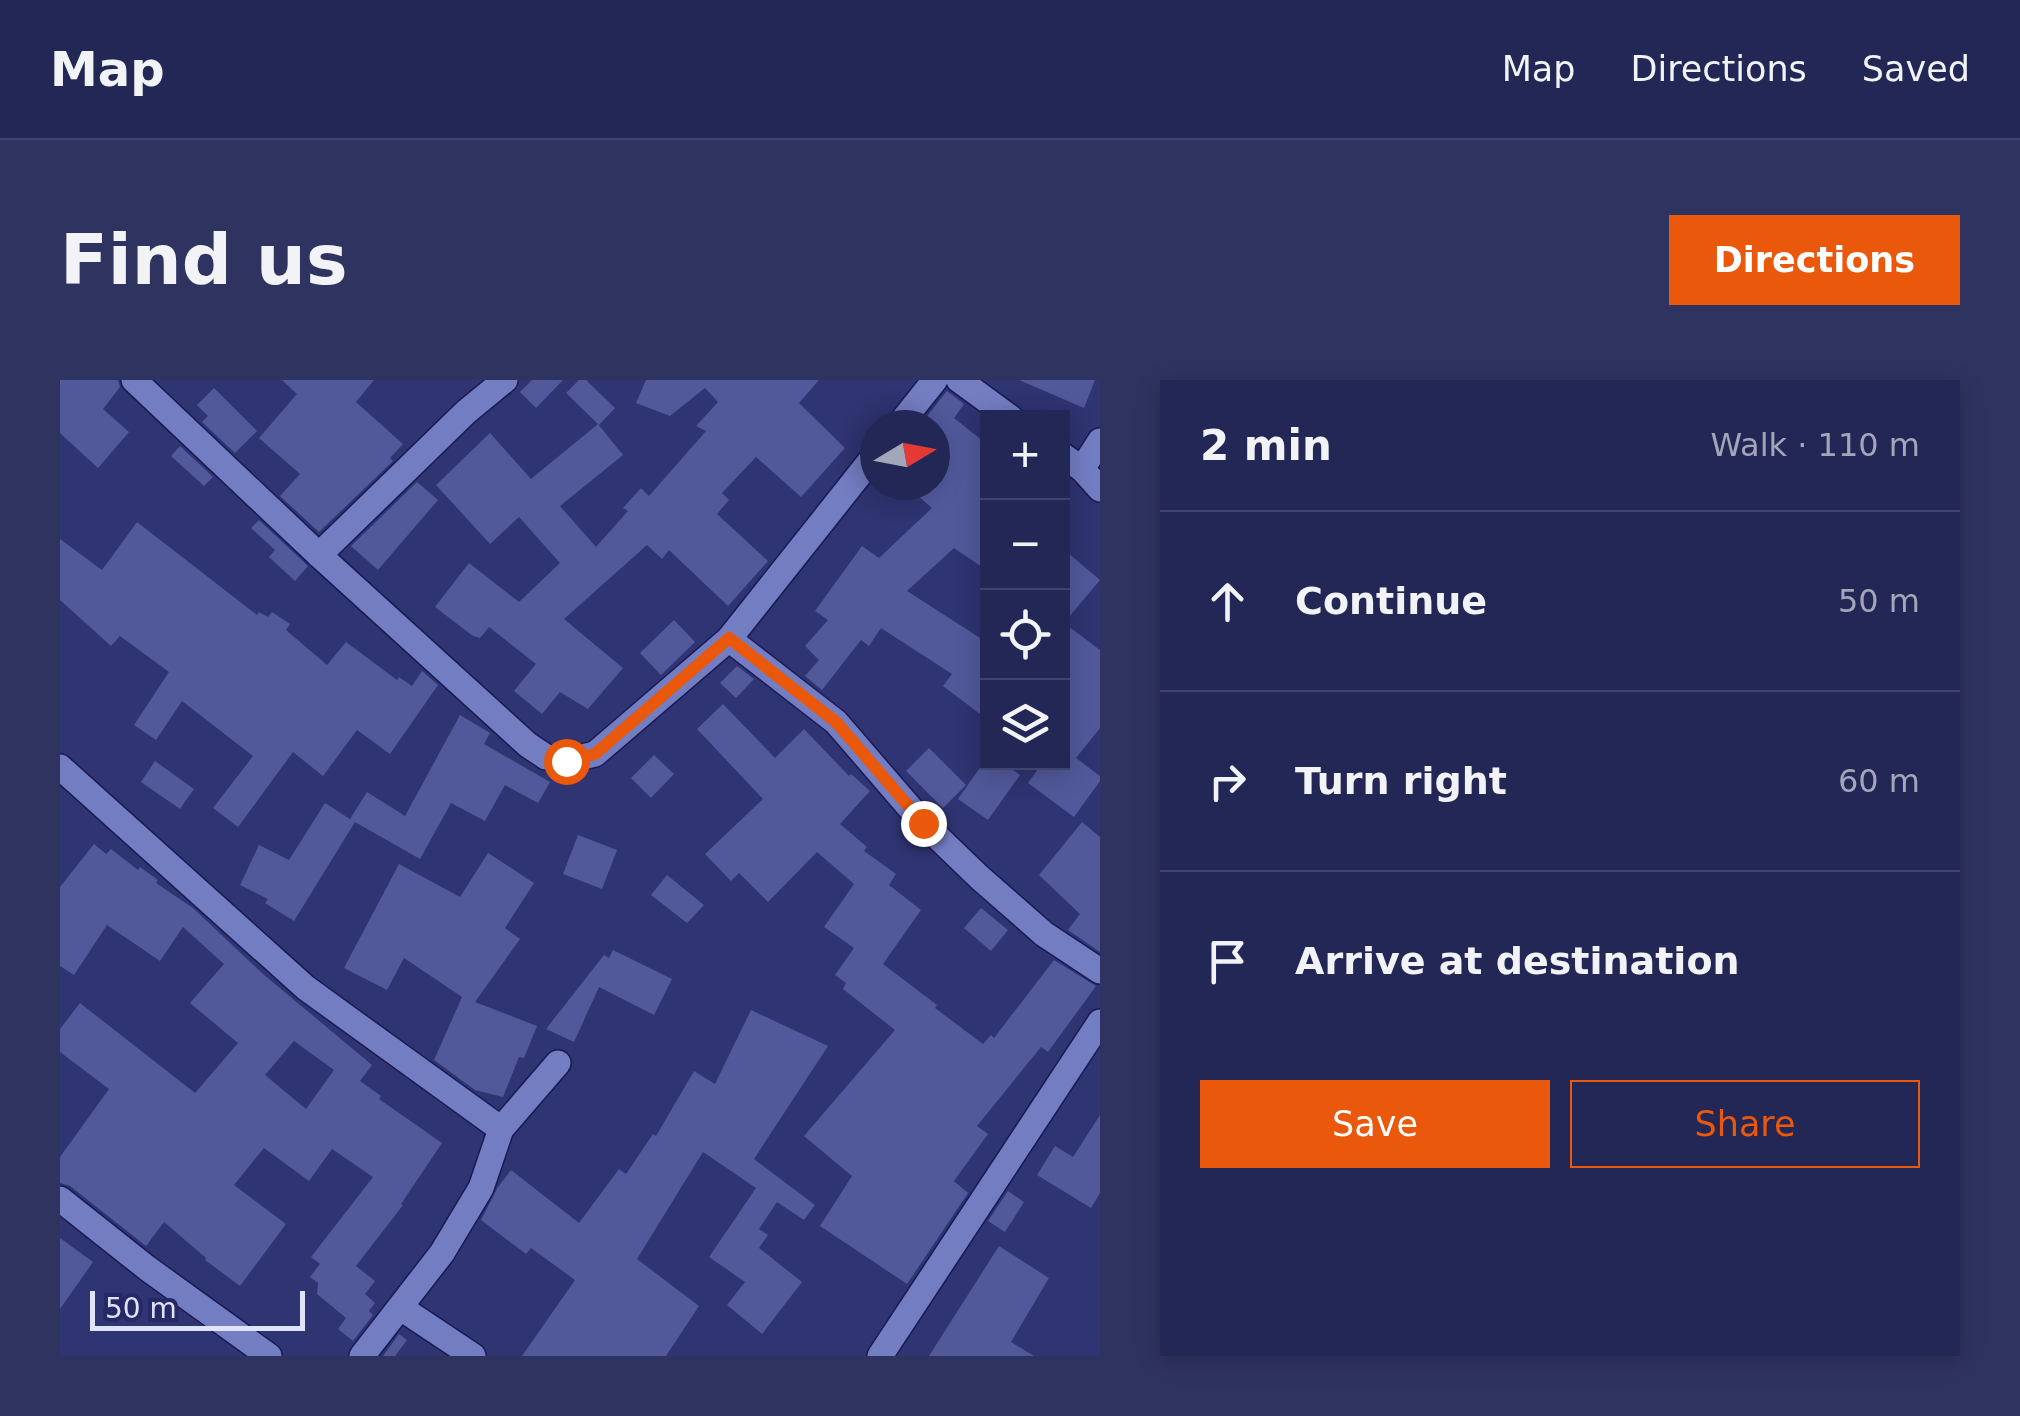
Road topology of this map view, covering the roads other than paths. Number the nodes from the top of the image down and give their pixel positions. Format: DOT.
graph roads {
  1 [pos="134,380"];
  2 [pos="504,380"];
  3 [pos="934,380"];
  4 [pos="959,380"];
  5 [pos="911,410"];
  6 [pos="1000,410"];
  7 [pos="1100,441"];
  8 [pos="1072,462"];
  9 [pos="860,474"];
  10 [pos="1100,489"];
  11 [pos="318,554"];
  12 [pos="729,638"];
  13 [pos="60,768"];
  14 [pos="1100,971"];
  15 [pos="1100,1022"];
  16 [pos="558,1062"];
  17 [pos="501,1129"];
  18 [pos="60,1199"];
  19 [pos="402,1308"];
  20 [pos="269,1356"];
  21 [pos="362,1356"];
  22 [pos="472,1356"];
  23 [pos="880,1356"];
  1 -- 11 [label="street"];
  2 -- 11 [label="street"];
  3 -- 5 [label="street"];
  4 -- 6 [label="street"];
  7 -- 8 [label="street"];
  8 -- 10 [label="street"];
  9 -- 12 [label="street"];
  11 -- 12 [label="street"];
  12 -- 14 [label="street"];
  13 -- 17 [label="street"];
  15 -- 23 [label="street"];
  16 -- 17 [label="street"];
  17 -- 19 [label="street"];
  18 -- 20 [label="street"];
  19 -- 21 [label="street"];
  19 -- 22 [label="street"];
}
